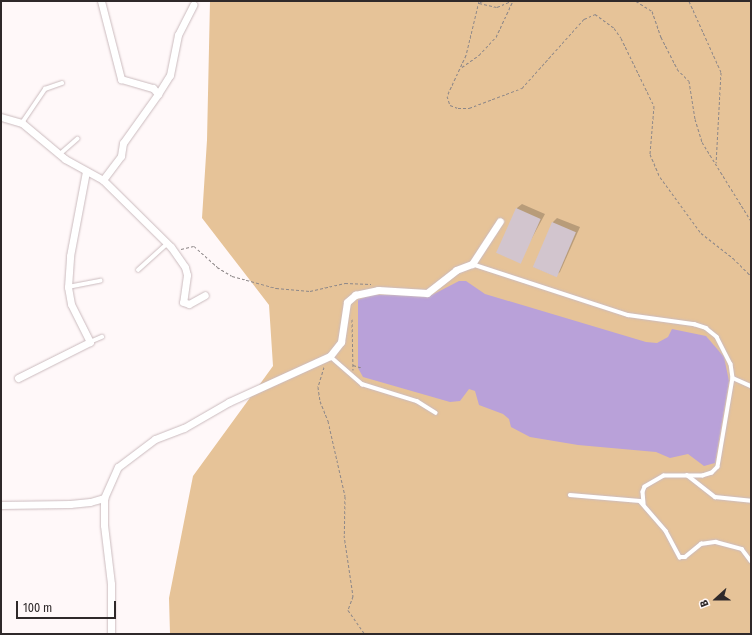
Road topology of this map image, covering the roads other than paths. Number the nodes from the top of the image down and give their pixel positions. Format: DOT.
graph roads {
  1 [pos="102,1"];
  2 [pos="192,5"];
  3 [pos="62,83"];
  4 [pos="158,94"];
  5 [pos="1,116"];
  6 [pos="22,123"];
  7 [pos="77,139"];
  8 [pos="60,154"];
  9 [pos="86,171"];
  10 [pos="103,180"];
  11 [pos="500,222"];
  12 [pos="168,244"];
  13 [pos="472,264"];
  14 [pos="138,270"];
  15 [pos="100,282"];
  16 [pos="68,287"];
  17 [pos="205,295"];
  18 [pos="102,337"];
  19 [pos="90,342"];
  20 [pos="330,356"];
  21 [pos="18,378"];
  22 [pos="733,378"];
  23 [pos="751,386"];
  24 [pos="436,413"];
  25 [pos="686,475"];
  26 [pos="570,495"];
  27 [pos="104,498"];
  28 [pos="751,501"];
  29 [pos="644,504"];
  30 [pos="1,505"];
  31 [pos="751,561"];
  32 [pos="111,634"];
  1 -- 4 [label="street"];
  2 -- 4 [label="street"];
  3 -- 6 [label="lane"];
  4 -- 10 [label="street"];
  5 -- 6 [label="street"];
  6 -- 8 [label="street"];
  7 -- 8 [label="lane"];
  8 -- 9 [label="street"];
  9 -- 10 [label="street"];
  9 -- 16 [label="street"];
  10 -- 12 [label="street"];
  11 -- 13 [label="street"];
  12 -- 14 [label="lane"];
  12 -- 17 [label="street"];
  13 -- 20 [label="street"];
  13 -- 22 [label="lane"];
  15 -- 16 [label="lane"];
  16 -- 19 [label="street"];
  18 -- 19 [label="lane"];
  19 -- 21 [label="street"];
  20 -- 24 [label="lane"];
  20 -- 27 [label="street"];
  22 -- 23 [label="lane"];
  22 -- 25 [label="lane"];
  25 -- 28 [label="lane"];
  25 -- 29 [label="lane"];
  26 -- 29 [label="lane"];
  27 -- 30 [label="street"];
  27 -- 32 [label="street"];
  29 -- 31 [label="lane"];
}
